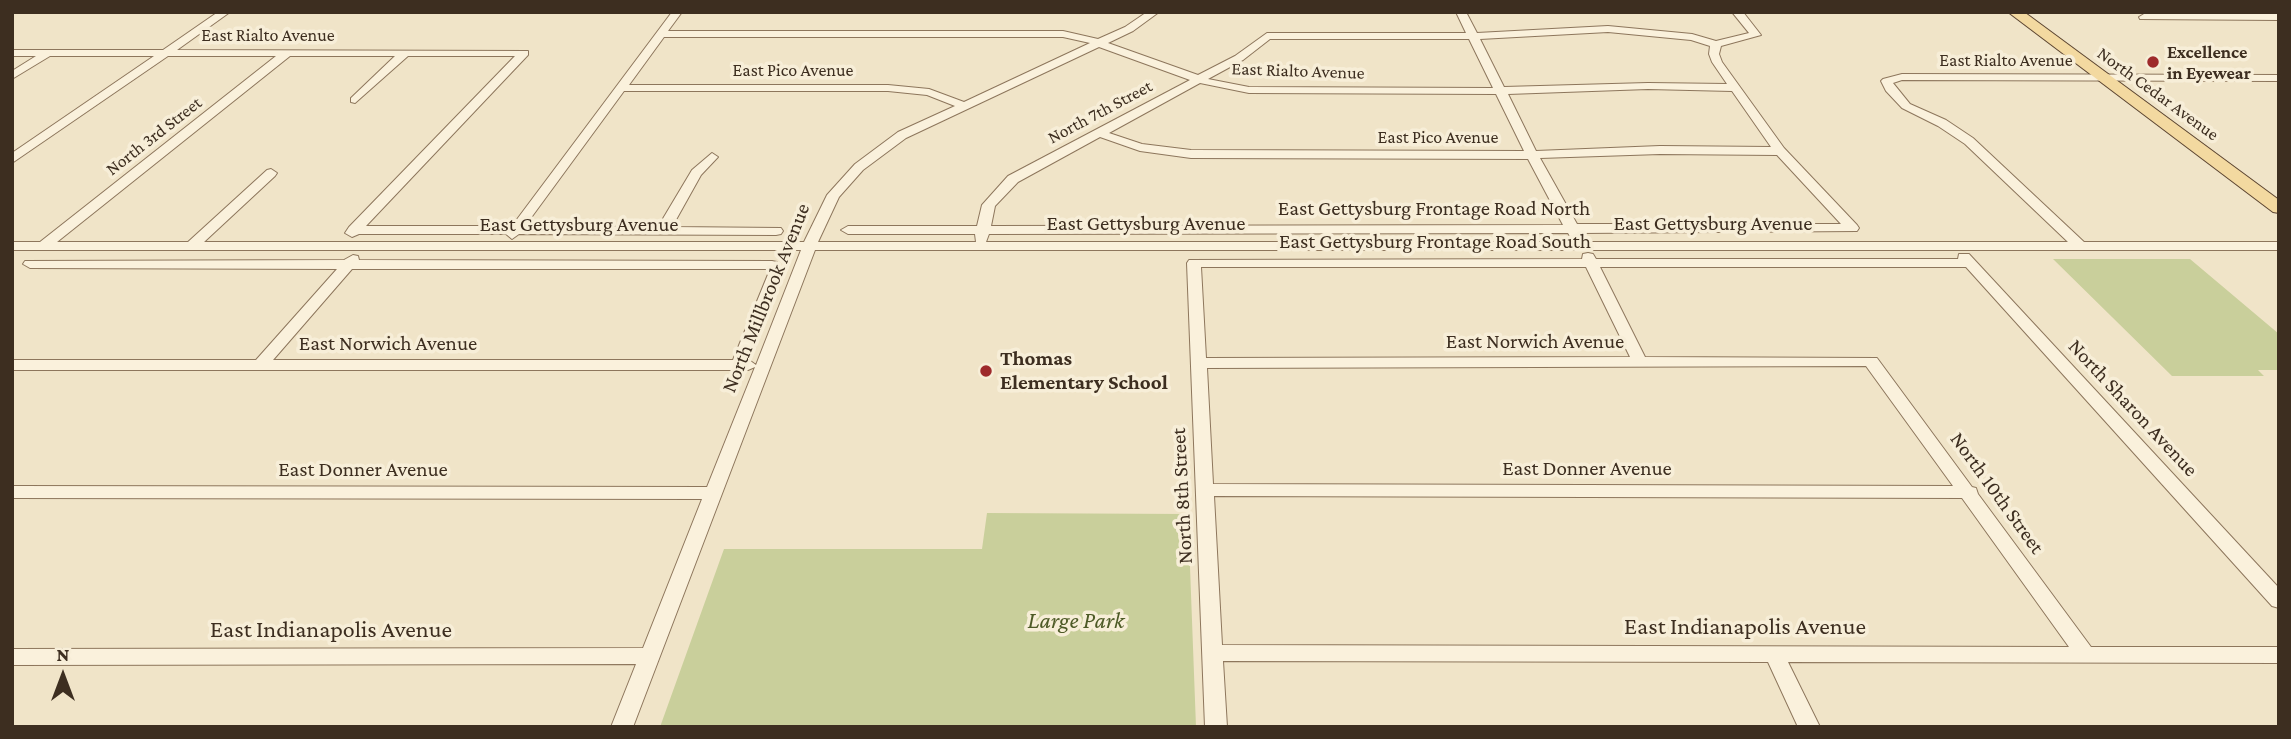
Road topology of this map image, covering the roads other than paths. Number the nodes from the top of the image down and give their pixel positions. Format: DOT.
graph roads {
  1 [pos="225,12"];
  2 [pos="677,12"];
  3 [pos="1154,12"];
  4 [pos="1461,12"];
  5 [pos="1737,12"];
  6 [pos="2015,12"];
  7 [pos="2032,12"];
  8 [pos="2144,17"];
  9 [pos="2279,17"];
  10 [pos="660,34"];
  11 [pos="1473,37"];
  12 [pos="1099,43"];
  13 [pos="1716,44"];
  14 [pos="12,53"];
  15 [pos="48,53"];
  16 [pos="166,53"];
  17 [pos="287,53"];
  18 [pos="405,53"];
  19 [pos="12,76"];
  20 [pos="2104,78"];
  21 [pos="2121,78"];
  22 [pos="2279,78"];
  23 [pos="1200,79"];
  24 [pos="620,88"];
  25 [pos="1735,88"];
  26 [pos="1501,91"];
  27 [pos="355,100"];
  28 [pos="963,105"];
  29 [pos="1098,133"];
  30 [pos="1780,151"];
  31 [pos="1532,155"];
  32 [pos="712,158"];
  33 [pos="12,159"];
  34 [pos="271,173"];
  35 [pos="2279,193"];
  36 [pos="2279,208"];
  37 [pos="354,230"];
  38 [pos="516,230"];
  39 [pos="663,230"];
  40 [pos="848,230"];
  41 [pos="982,230"];
  42 [pos="1573,230"];
  43 [pos="776,231"];
  44 [pos="1581,244"];
  45 [pos="341,245"];
  46 [pos="366,245"];
  47 [pos="505,245"];
  48 [pos="980,245"];
  49 [pos="12,246"];
  50 [pos="43,246"];
  51 [pos="192,246"];
  52 [pos="810,246"];
  53 [pos="2279,246"];
  54 [pos="1954,247"];
  55 [pos="2081,247"];
  56 [pos="1194,263"];
  57 [pos="1591,263"];
  58 [pos="1969,263"];
  59 [pos="30,264"];
  60 [pos="349,264"];
  61 [pos="775,268"];
  62 [pos="1871,361"];
  63 [pos="1640,362"];
  64 [pos="1199,363"];
  65 [pos="12,365"];
  66 [pos="260,365"];
  67 [pos="739,365"];
  68 [pos="764,365"];
  69 [pos="1205,490"];
  70 [pos="12,492"];
  71 [pos="1970,492"];
  72 [pos="715,493"];
  73 [pos="2279,601"];
  74 [pos="2084,652"];
  75 [pos="1212,653"];
  76 [pos="1774,654"];
  77 [pos="2279,655"];
  78 [pos="650,656"];
  79 [pos="12,657"];
  80 [pos="622,727"];
  81 [pos="1216,727"];
  82 [pos="1809,727"];
  1 -- 16 [label="street"];
  2 -- 10 [label="street"];
  3 -- 12 [label="street, North Millbrook Avenue"];
  4 -- 11 [label="street"];
  5 -- 13 [label="street"];
  6 -- 20 [label="main road, North Cedar Avenue"];
  7 -- 21 [label="main road, North Cedar Avenue"];
  8 -- 9 [label="street"];
  10 -- 12 [label="street, East Rialto Avenue"];
  10 -- 24 [label="street"];
  11 -- 13 [label="street"];
  11 -- 23 [label="street, North 7th Street"];
  11 -- 26 [label="street"];
  12 -- 23 [label="street, East Rialto Avenue"];
  12 -- 28 [label="street, North Millbrook Avenue"];
  13 -- 25 [label="street"];
  14 -- 15 [label="street, East Rialto Avenue"];
  15 -- 16 [label="street, East Rialto Avenue"];
  15 -- 19 [label="street"];
  16 -- 17 [label="street, East Rialto Avenue"];
  16 -- 33 [label="street"];
  17 -- 18 [label="street, East Rialto Avenue"];
  17 -- 50 [label="street, North 3rd Street"];
  18 -- 27 [label="street"];
  18 -- 37 [label="street, East Rialto Avenue"];
  20 -- 21 [label="street, East Rialto Avenue"];
  20 -- 36 [label="main road, North Cedar Avenue"];
  20 -- 55 [label="street, East Rialto Avenue"];
  21 -- 22 [label="street, East Rialto Avenue"];
  21 -- 35 [label="main road, North Cedar Avenue"];
  23 -- 26 [label="street, East Rialto Avenue"];
  23 -- 29 [label="street, North 7th Street"];
  24 -- 28 [label="street, East Pico Avenue"];
  24 -- 38 [label="street"];
  25 -- 26 [label="street, East Rialto Avenue"];
  25 -- 30 [label="street"];
  26 -- 31 [label="street"];
  28 -- 52 [label="street, North Millbrook Avenue"];
  29 -- 31 [label="street, East Pico Avenue"];
  29 -- 41 [label="street, North 7th Street"];
  30 -- 31 [label="street, East Pico Avenue"];
  30 -- 42 [label="street, East Gettysburg Frontage Road North"];
  31 -- 42 [label="street"];
  32 -- 39 [label="street"];
  34 -- 51 [label="street"];
  37 -- 38 [label="street, East Gettysburg Avenue"];
  37 -- 45 [label="street"];
  38 -- 39 [label="street, East Gettysburg Avenue"];
  38 -- 47 [label="street"];
  39 -- 43 [label="street, East Gettysburg Avenue"];
  40 -- 41 [label="street, East Gettysburg Frontage Road North"];
  41 -- 42 [label="street, East Gettysburg Frontage Road North"];
  41 -- 48 [label="street, North 7th Street"];
  42 -- 44 [label="street"];
  44 -- 48 [label="street, East Gettysburg Avenue"];
  44 -- 54 [label="street, East Gettysburg Avenue"];
  44 -- 57 [label="street"];
  45 -- 46 [label="street, East Gettysburg Avenue"];
  45 -- 51 [label="street, East Gettysburg Avenue"];
  46 -- 47 [label="street, East Gettysburg Avenue"];
  46 -- 60 [label="street"];
  47 -- 52 [label="street, East Gettysburg Avenue"];
  48 -- 52 [label="street, East Gettysburg Avenue"];
  49 -- 50 [label="street, East Gettysburg Avenue"];
  50 -- 51 [label="street, East Gettysburg Avenue"];
  52 -- 68 [label="street, North Millbrook Avenue"];
  53 -- 55 [label="street, East Gettysburg Avenue"];
  54 -- 55 [label="street, East Gettysburg Avenue"];
  54 -- 58 [label="street, North Sharon Avenue"];
  56 -- 57 [label="street, East Gettysburg Frontage Road South"];
  56 -- 64 [label="street, North 8th Street"];
  57 -- 58 [label="street, East Gettysburg Frontage Road South"];
  57 -- 63 [label="street"];
  58 -- 73 [label="street, North Sharon Avenue"];
  59 -- 60 [label="street, East Gettysburg Avenue"];
  60 -- 61 [label="street, East Gettysburg Avenue"];
  60 -- 66 [label="street"];
  61 -- 67 [label="street, North Millbrook Avenue"];
  62 -- 63 [label="street, East Norwich Avenue"];
  62 -- 71 [label="street, North 10th Street"];
  63 -- 64 [label="street, East Norwich Avenue"];
  64 -- 69 [label="street, North 8th Street"];
  65 -- 66 [label="street, East Norwich Avenue"];
  66 -- 67 [label="street, East Norwich Avenue"];
  67 -- 68 [label="street, East Norwich Avenue"];
  68 -- 72 [label="street, North Millbrook Avenue"];
  69 -- 71 [label="street, East Donner Avenue"];
  69 -- 75 [label="street, North 8th Street"];
  70 -- 72 [label="street, East Donner Avenue"];
  71 -- 74 [label="street, North 10th Street"];
  72 -- 78 [label="street, North Millbrook Avenue"];
  74 -- 76 [label="street, East Indianapolis Avenue"];
  74 -- 77 [label="street, East Indianapolis Avenue"];
  75 -- 76 [label="street, East Indianapolis Avenue"];
  75 -- 81 [label="street, North 8th Street"];
  76 -- 82 [label="street"];
  78 -- 79 [label="street, East Indianapolis Avenue"];
  78 -- 80 [label="street, North Millbrook Avenue"];
}
